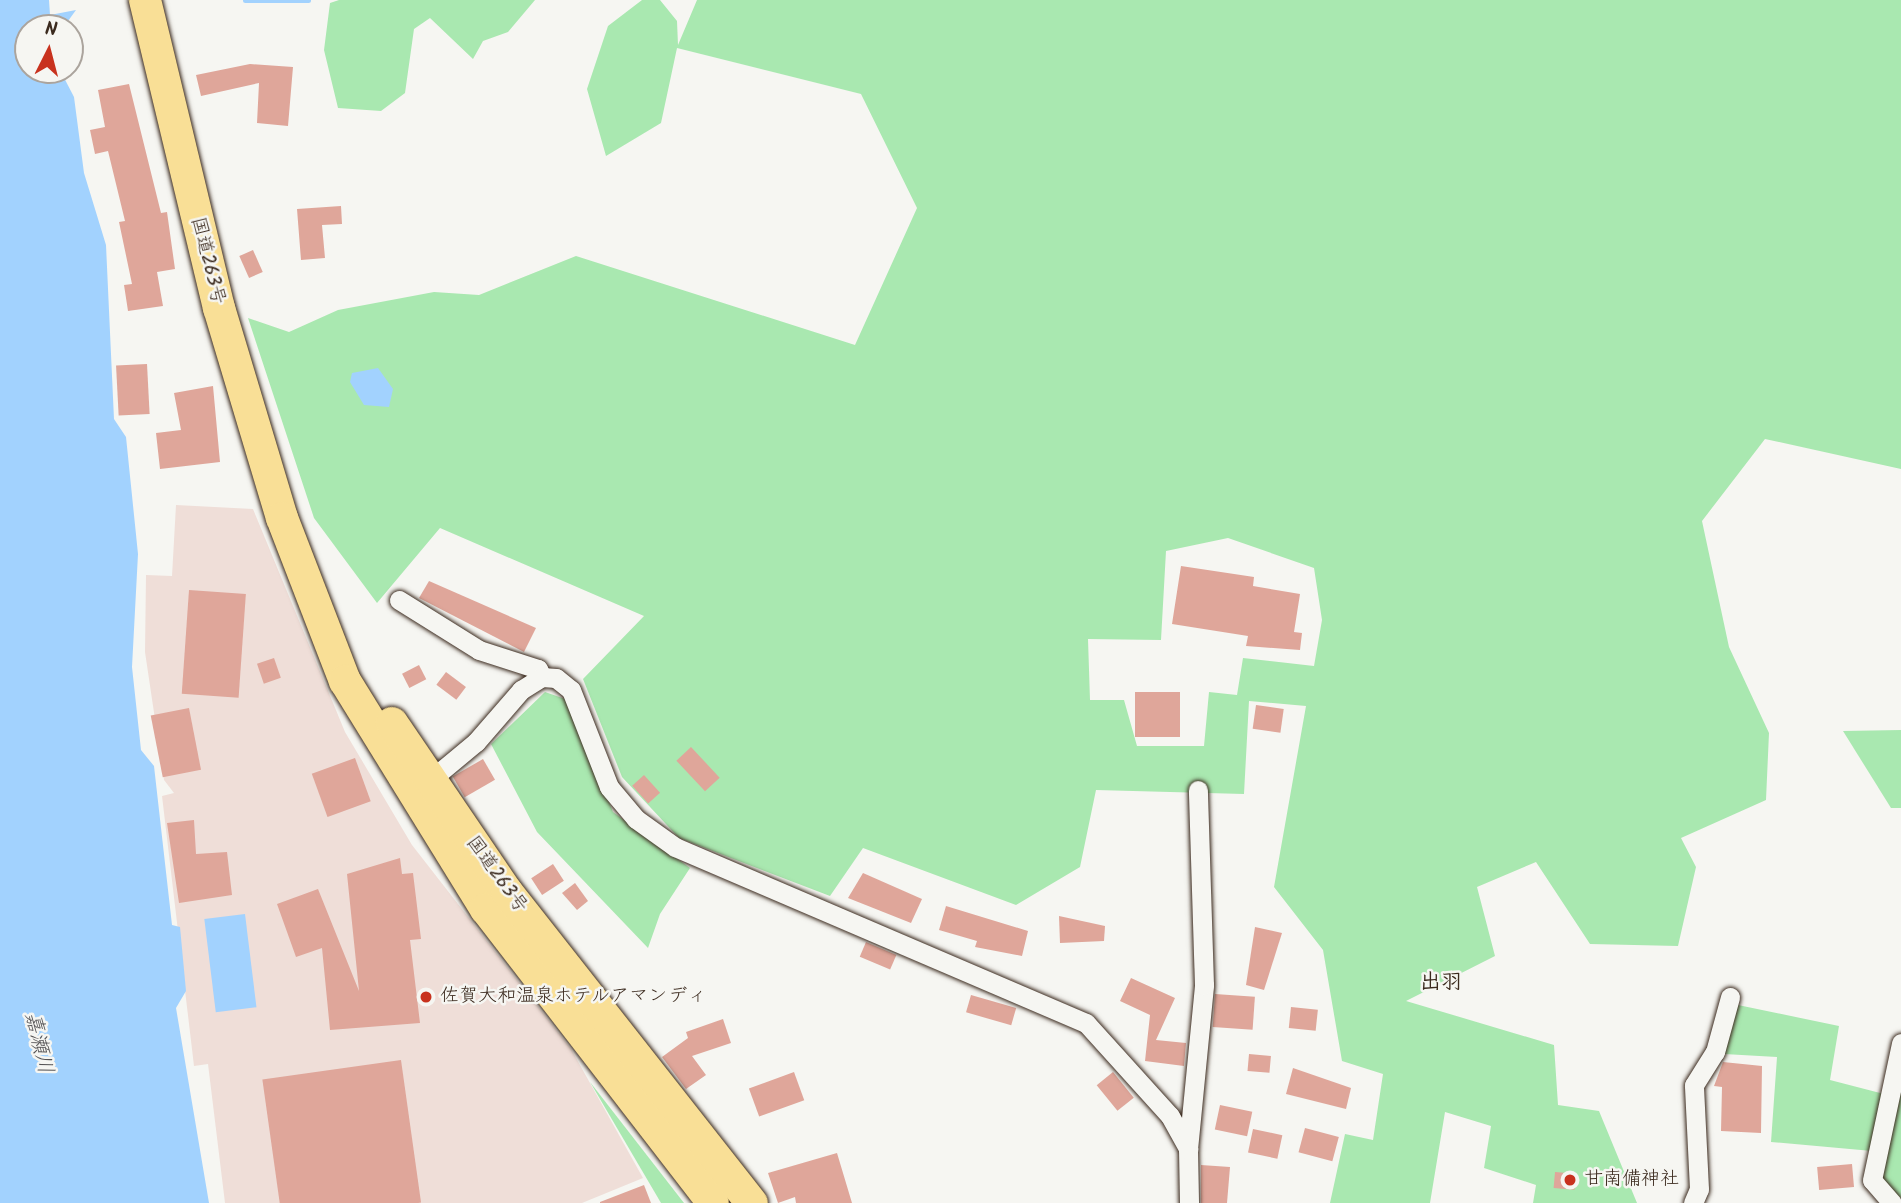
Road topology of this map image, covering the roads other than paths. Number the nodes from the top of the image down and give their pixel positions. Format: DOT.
graph roads {
  1 [pos="145,0"];
  2 [pos="282,518"];
  3 [pos="399,600"];
  4 [pos="542,677"];
  5 [pos="429,781"];
  6 [pos="1198,790"];
  7 [pos="1730,997"];
  8 [pos="1901,1043"];
  9 [pos="1188,1149"];
  10 [pos="713,1203"];
  11 [pos="752,1203"];
  12 [pos="1189,1203"];
  13 [pos="1693,1203"];
  14 [pos="1892,1203"];
  1 -- 2 [label="highway, 国道263号"];
  2 -- 5 [label="highway, 国道263号"];
  2 -- 10 [label="highway, 国道263号"];
  3 -- 4 [label="street"];
  4 -- 5 [label="street"];
  4 -- 9 [label="street"];
  5 -- 11 [label="highway, 国道263号"];
  6 -- 9 [label="street"];
  7 -- 13 [label="street"];
  8 -- 14 [label="street"];
  9 -- 12 [label="street"];
}
